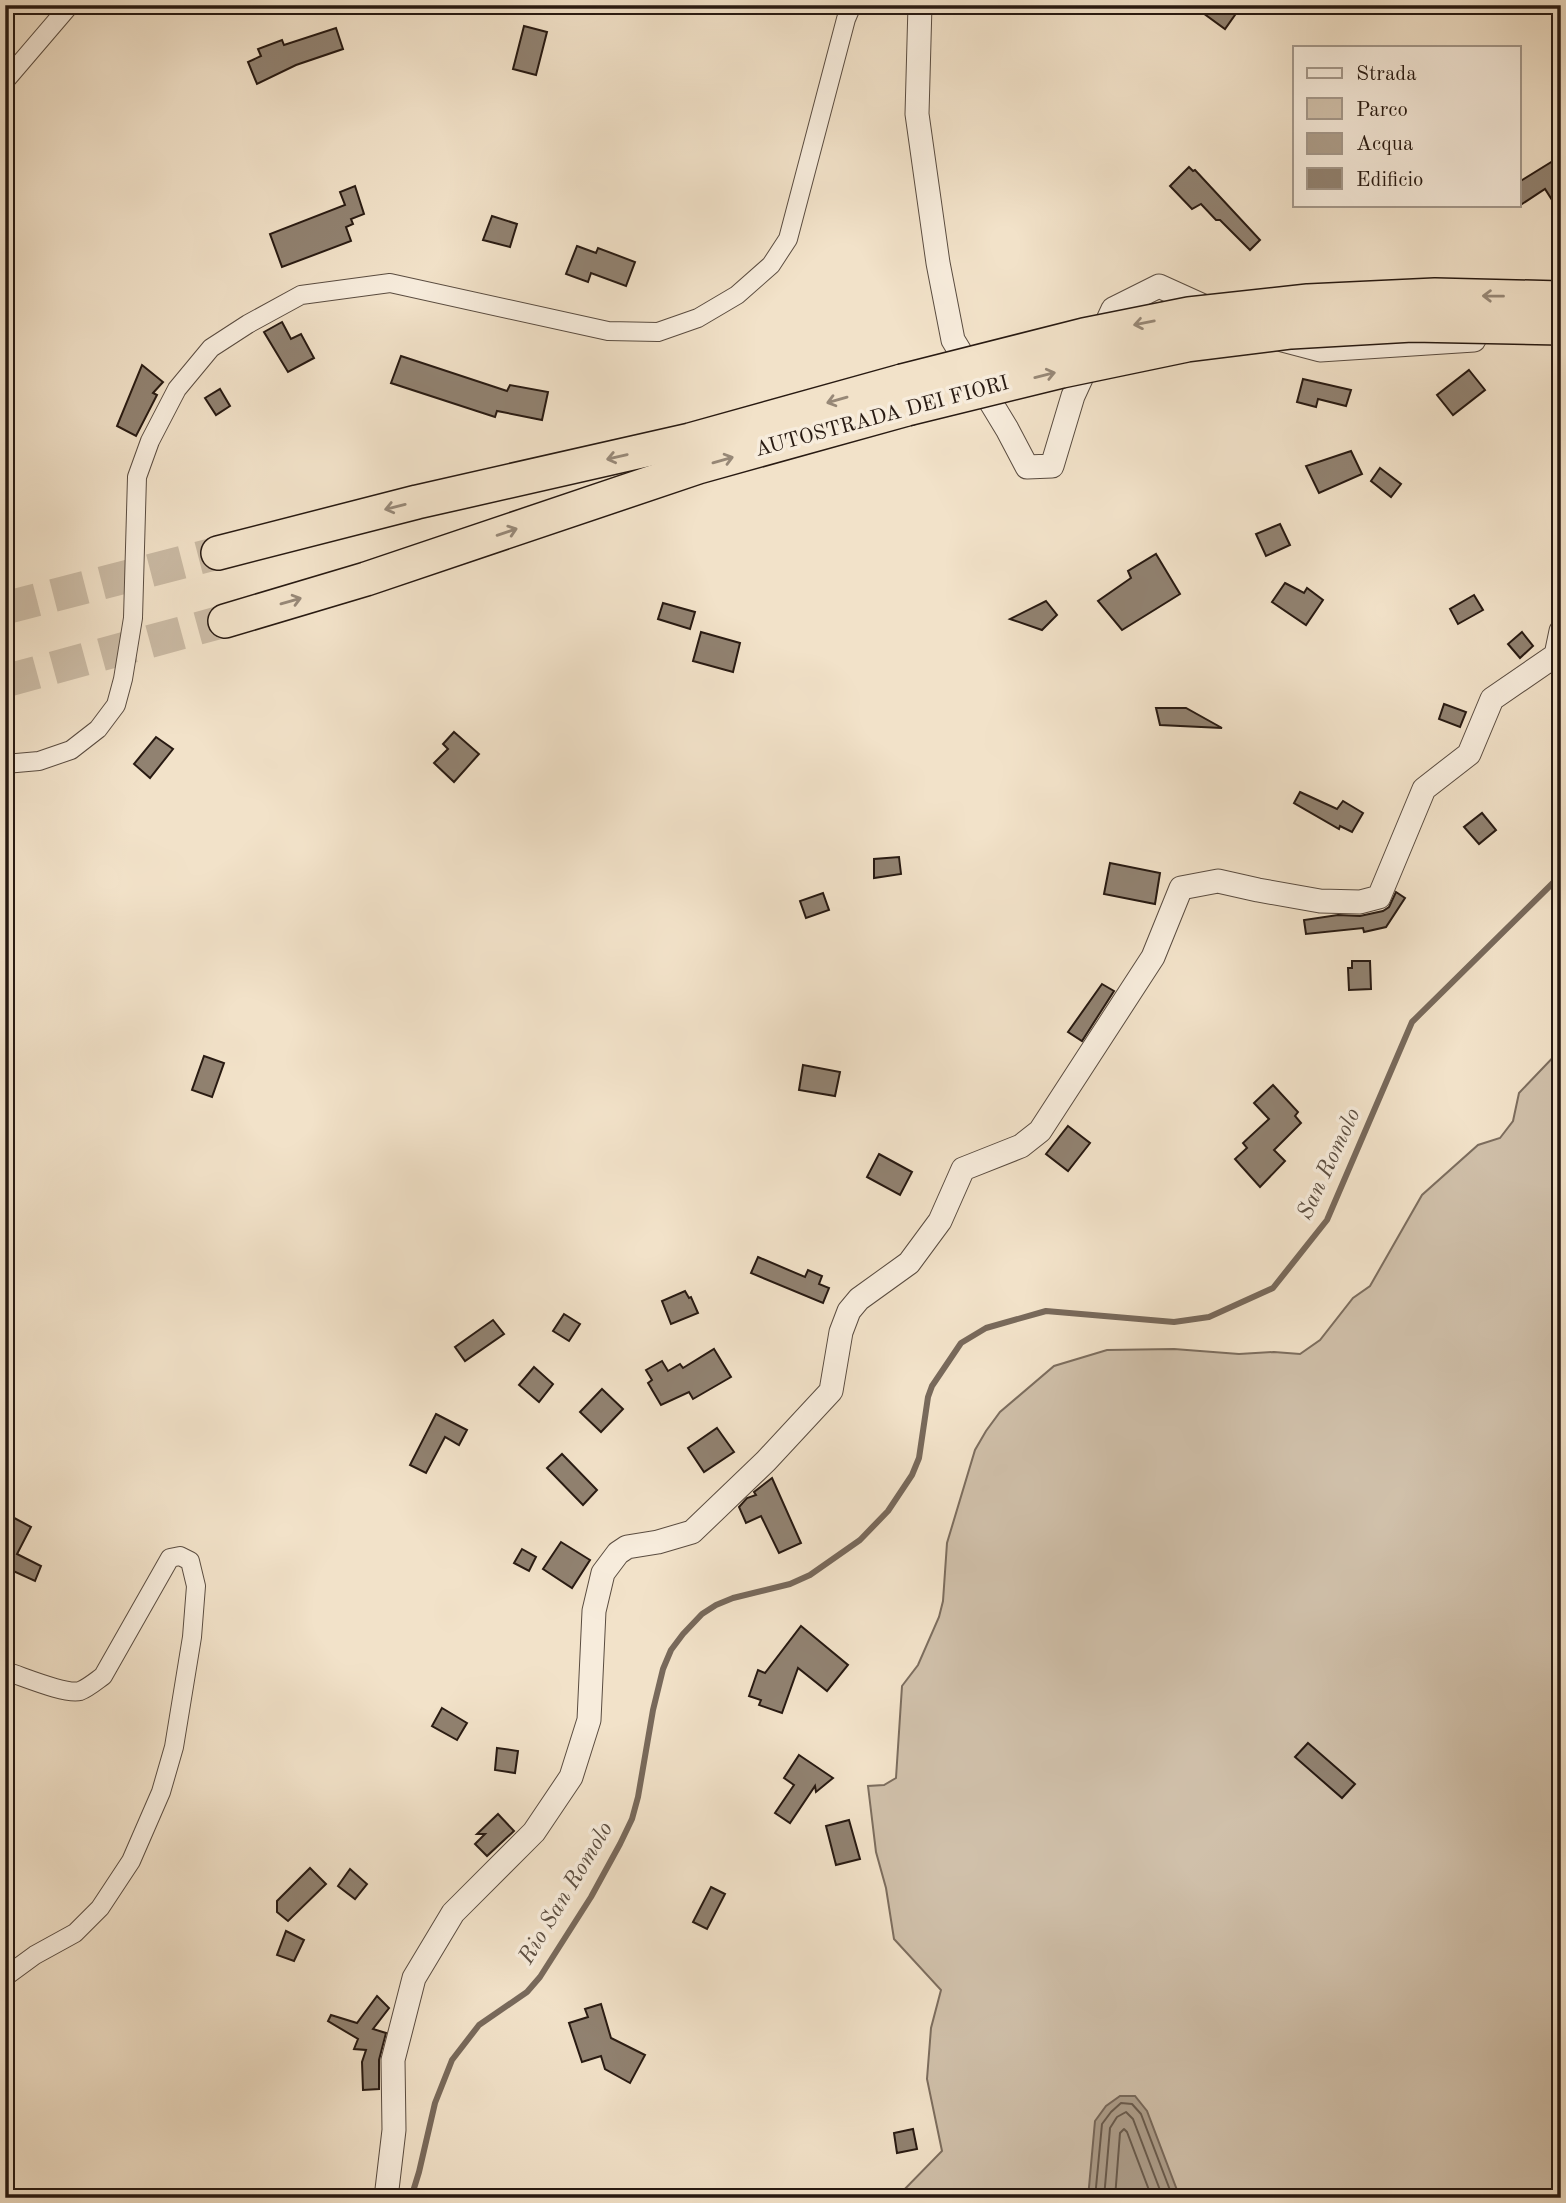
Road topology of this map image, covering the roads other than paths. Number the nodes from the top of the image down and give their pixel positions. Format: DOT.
graph roads {
  1 [pos="71,5"];
  2 [pos="852,5"];
  3 [pos="920,5"];
  4 [pos="5,81"];
  5 [pos="1561,298"];
  6 [pos="1561,328"];
  7 [pos="1561,342"];
  8 [pos="905,395"];
  9 [pos="218,553"];
  10 [pos="225,621"];
  11 [pos="1561,631"];
  12 [pos="5,764"];
  13 [pos="5,1671"];
  14 [pos="5,1977"];
  15 [pos="386,2198"];
  1 -- 4 [label="street"];
  2 -- 12 [label="street"];
  3 -- 7 [label="street"];
  5 -- 8 [label="highway, AUTOSTRADA DEI FIORI, one-way, bridge"];
  8 -- 6 [label="highway, AUTOSTRADA DEI FIORI, one-way, bridge"];
  8 -- 9 [label="highway, AUTOSTRADA DEI FIORI, one-way"];
  10 -- 8 [label="highway, AUTOSTRADA DEI FIORI, one-way"];
  11 -- 15 [label="street"];
  13 -- 14 [label="street"];
}
